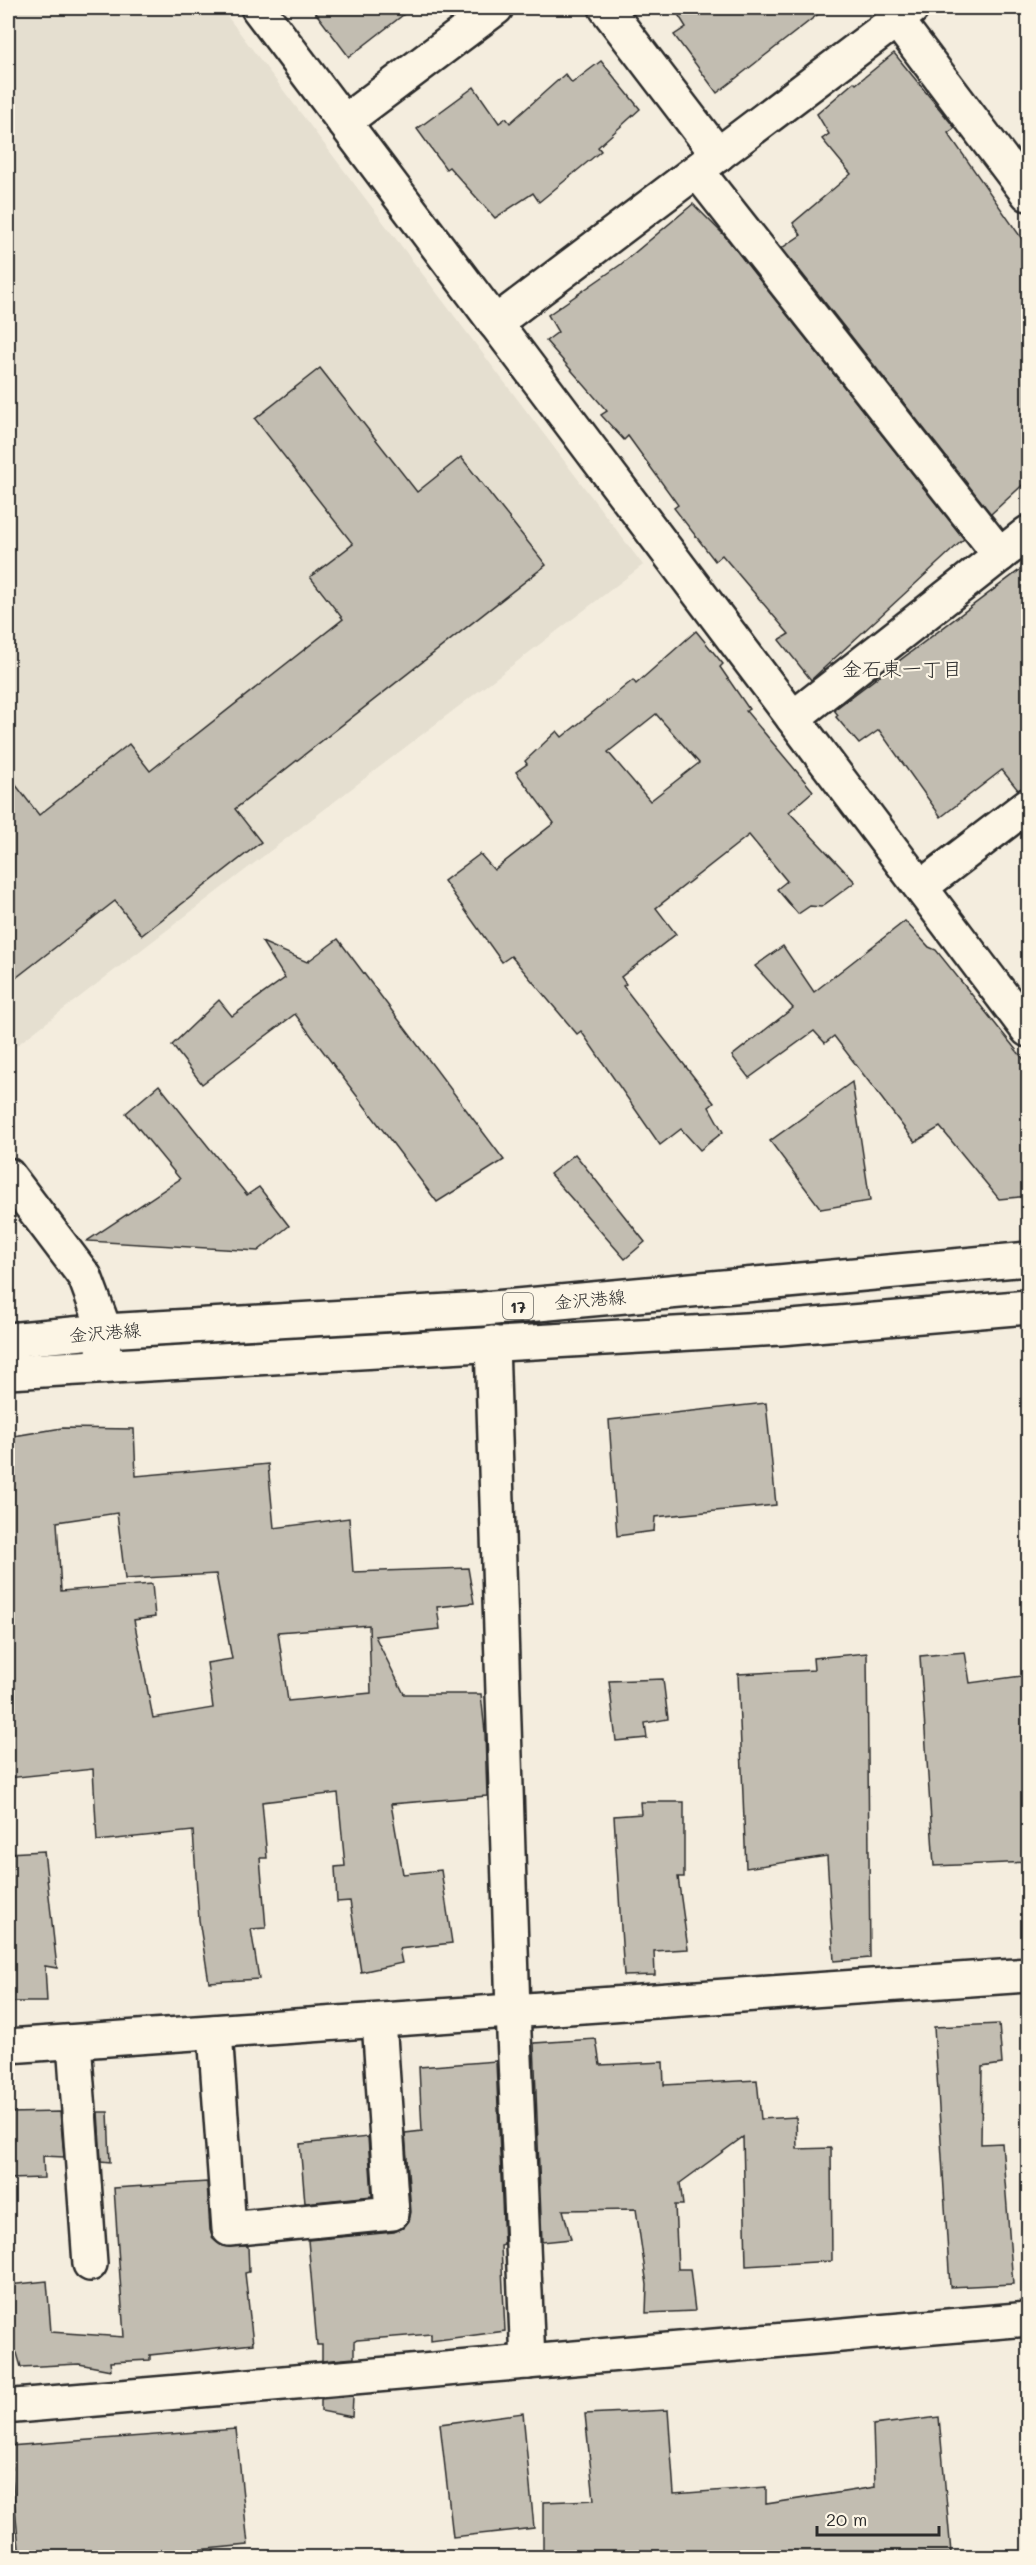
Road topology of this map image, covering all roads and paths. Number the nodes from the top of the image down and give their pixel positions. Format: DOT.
graph roads {
  1 [pos="258,8"];
  2 [pos="496,8"];
  3 [pos="606,8"];
  4 [pos="904,14"];
  5 [pos="344,122"];
  6 [pos="707,163"];
  7 [pos="1029,194"];
  8 [pos="495,323"];
  9 [pos="1029,533"];
  10 [pos="1000,555"];
  11 [pos="793,718"];
  12 [pos="1029,805"];
  13 [pos="921,887"];
  14 [pos="1029,1029"];
  15 [pos="8,1175"];
  16 [pos="1029,1259"];
  17 [pos="1029,1307"];
  18 [pos="105,1331"];
  19 [pos="8,1340"];
  20 [pos="492,1343"];
  21 [pos="102,1366"];
  22 [pos="8,1372"];
  23 [pos="1029,1975"];
  24 [pos="513,2011"];
  25 [pos="379,2021"];
  26 [pos="215,2032"];
  27 [pos="74,2042"];
  28 [pos="8,2046"];
  29 [pos="90,2264"];
  30 [pos="1029,2319"];
  31 [pos="528,2362"];
  32 [pos="15,2406"];
  1 -- 5 [label="street"];
  2 -- 5 [label="street"];
  3 -- 6 [label="street"];
  4 -- 6 [label="street"];
  4 -- 7 [label="street"];
  5 -- 8 [label="street"];
  6 -- 8 [label="street"];
  6 -- 10 [label="street"];
  8 -- 11 [label="street"];
  9 -- 10 [label="street"];
  10 -- 11 [label="street"];
  11 -- 13 [label="street"];
  12 -- 13 [label="street"];
  13 -- 14 [label="street"];
  15 -- 18 [label="street"];
  16 -- 18 [label="street, 金沢港線 / 17"];
  17 -- 20 [label="street, 金沢港線 / 17"];
  18 -- 19 [label="street, 金沢港線 / 17"];
  18 -- 21 [label="street"];
  20 -- 21 [label="street, 金沢港線 / 17"];
  20 -- 24 [label="street"];
  21 -- 22 [label="street, 金沢港線 / 17"];
  23 -- 24 [label="street"];
  24 -- 25 [label="street"];
  24 -- 31 [label="street"];
  25 -- 26 [label="street"];
  25 -- 26 [label="street"];
  26 -- 27 [label="street"];
  27 -- 28 [label="street"];
  27 -- 29 [label="street"];
  30 -- 31 [label="street"];
  31 -- 32 [label="street"];
}
